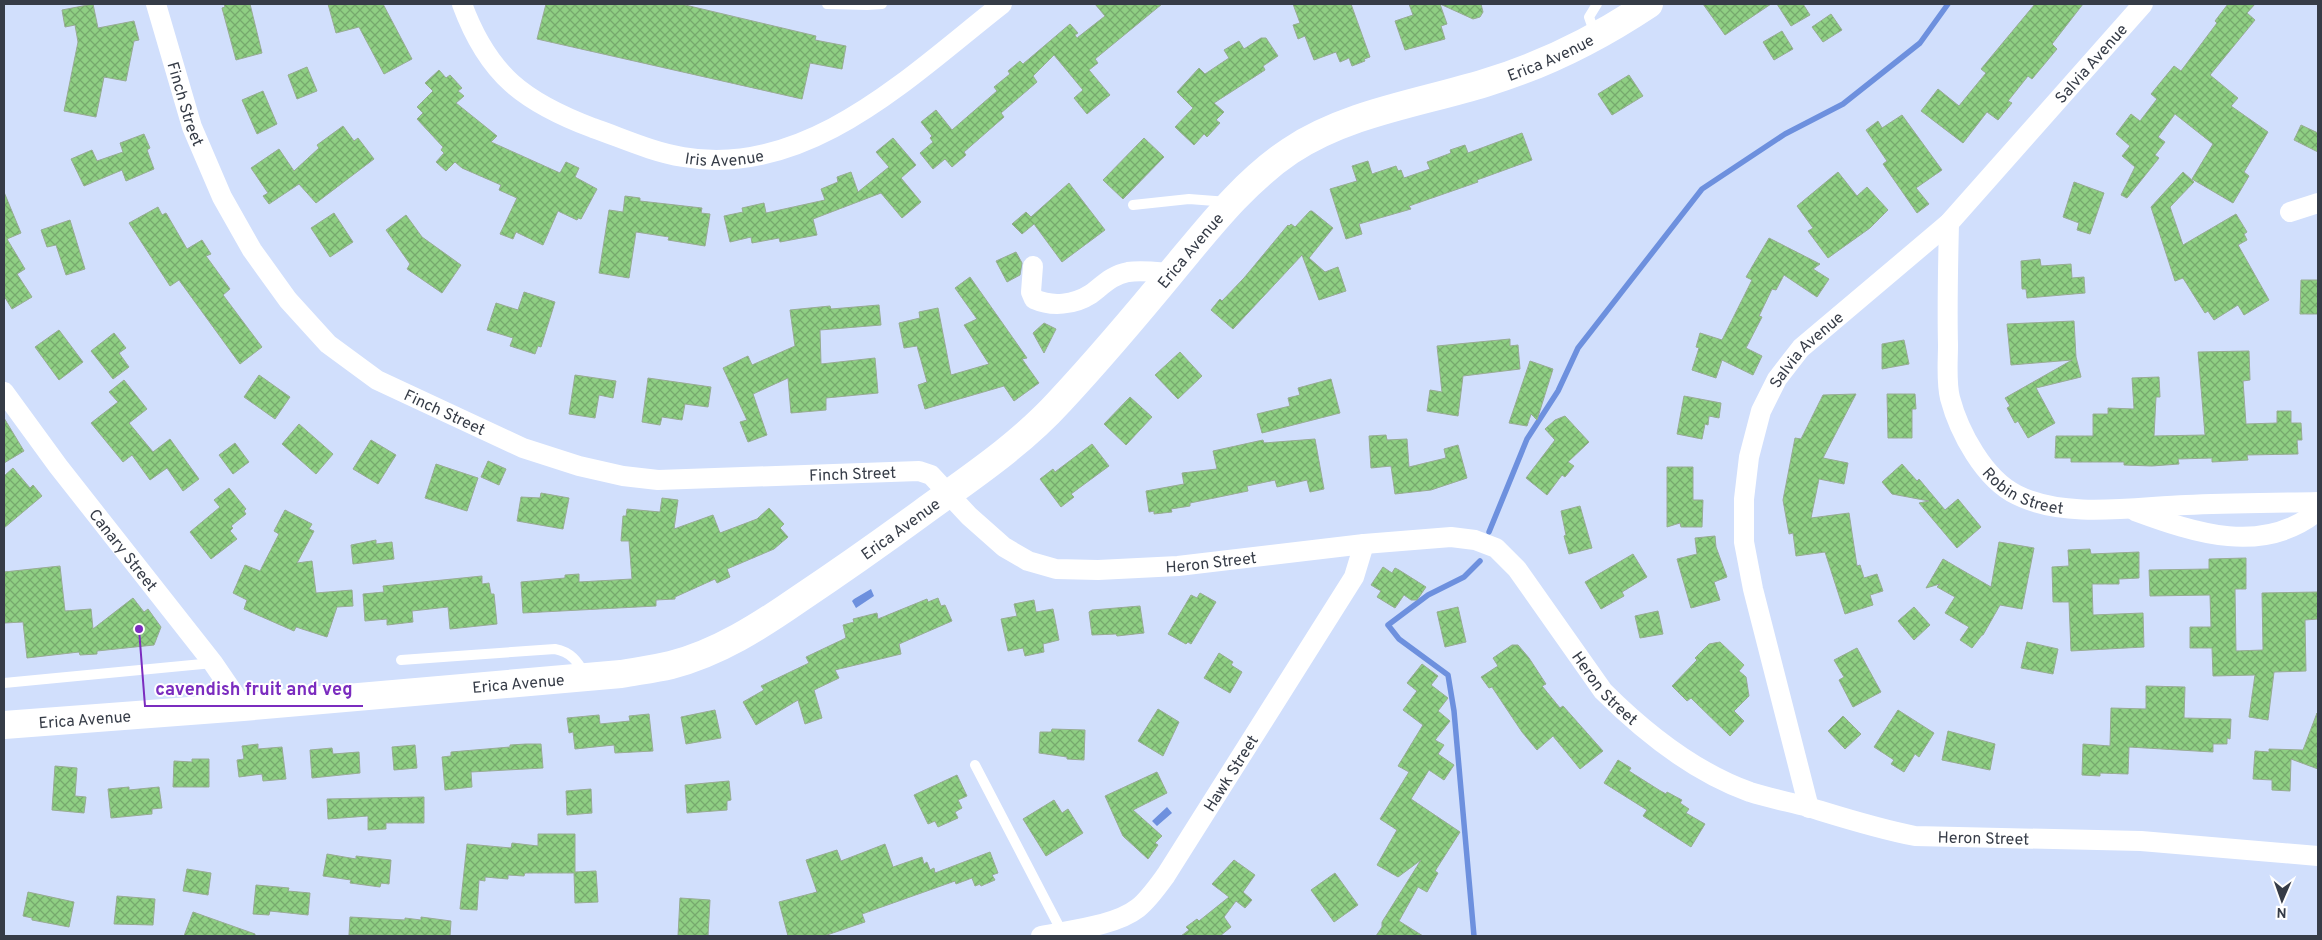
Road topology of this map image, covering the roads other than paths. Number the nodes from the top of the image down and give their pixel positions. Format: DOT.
graph roads {
  1 [pos="156,4"];
  2 [pos="462,4"];
  3 [pos="827,4"];
  4 [pos="882,4"];
  5 [pos="1001,4"];
  6 [pos="1596,4"];
  7 [pos="1649,4"];
  8 [pos="2143,4"];
  9 [pos="1596,38"];
  10 [pos="1232,202"];
  11 [pos="2318,203"];
  12 [pos="1133,205"];
  13 [pos="2290,212"];
  14 [pos="1949,224"];
  15 [pos="1033,266"];
  16 [pos="1171,272"];
  17 [pos="4,392"];
  18 [pos="948,494"];
  19 [pos="2318,502"];
  20 [pos="2126,507"];
  21 [pos="2318,512"];
  22 [pos="1364,544"];
  23 [pos="401,660"];
  24 [pos="214,663"];
  25 [pos="587,677"];
  26 [pos="4,683"];
  27 [pos="243,707"];
  28 [pos="4,725"];
  29 [pos="975,765"];
  30 [pos="1809,808"];
  31 [pos="2318,856"];
  32 [pos="1062,932"];
  33 [pos="1041,936"];
  1 -- 18 [label="street, Finch Street"];
  2 -- 5 [label="street, Iris Avenue"];
  3 -- 4 [label="lane"];
  6 -- 9 [label="lane"];
  7 -- 9 [label="street, Erica Avenue"];
  8 -- 14 [label="street, Salvia Avenue"];
  9 -- 10 [label="street, Erica Avenue"];
  10 -- 12 [label="lane"];
  10 -- 16 [label="street, Erica Avenue"];
  11 -- 13 [label="street"];
  14 -- 20 [label="street, Robin Street"];
  14 -- 30 [label="street, Salvia Avenue"];
  15 -- 16 [label="street"];
  16 -- 18 [label="street, Erica Avenue"];
  17 -- 24 [label="street, Canary Street"];
  18 -- 22 [label="street, Heron Street"];
  18 -- 25 [label="street, Erica Avenue"];
  19 -- 20 [label="street, Robin Street"];
  20 -- 21 [label="street"];
  22 -- 30 [label="street, Heron Street"];
  22 -- 32 [label="street, Hawk Street"];
  23 -- 25 [label="lane"];
  24 -- 26 [label="lane"];
  24 -- 27 [label="street, Canary Street"];
  25 -- 27 [label="street, Erica Avenue"];
  27 -- 28 [label="street, Erica Avenue"];
  29 -- 32 [label="lane"];
  30 -- 31 [label="street, Heron Street"];
  32 -- 33 [label="street, Hawk Street"];
}
